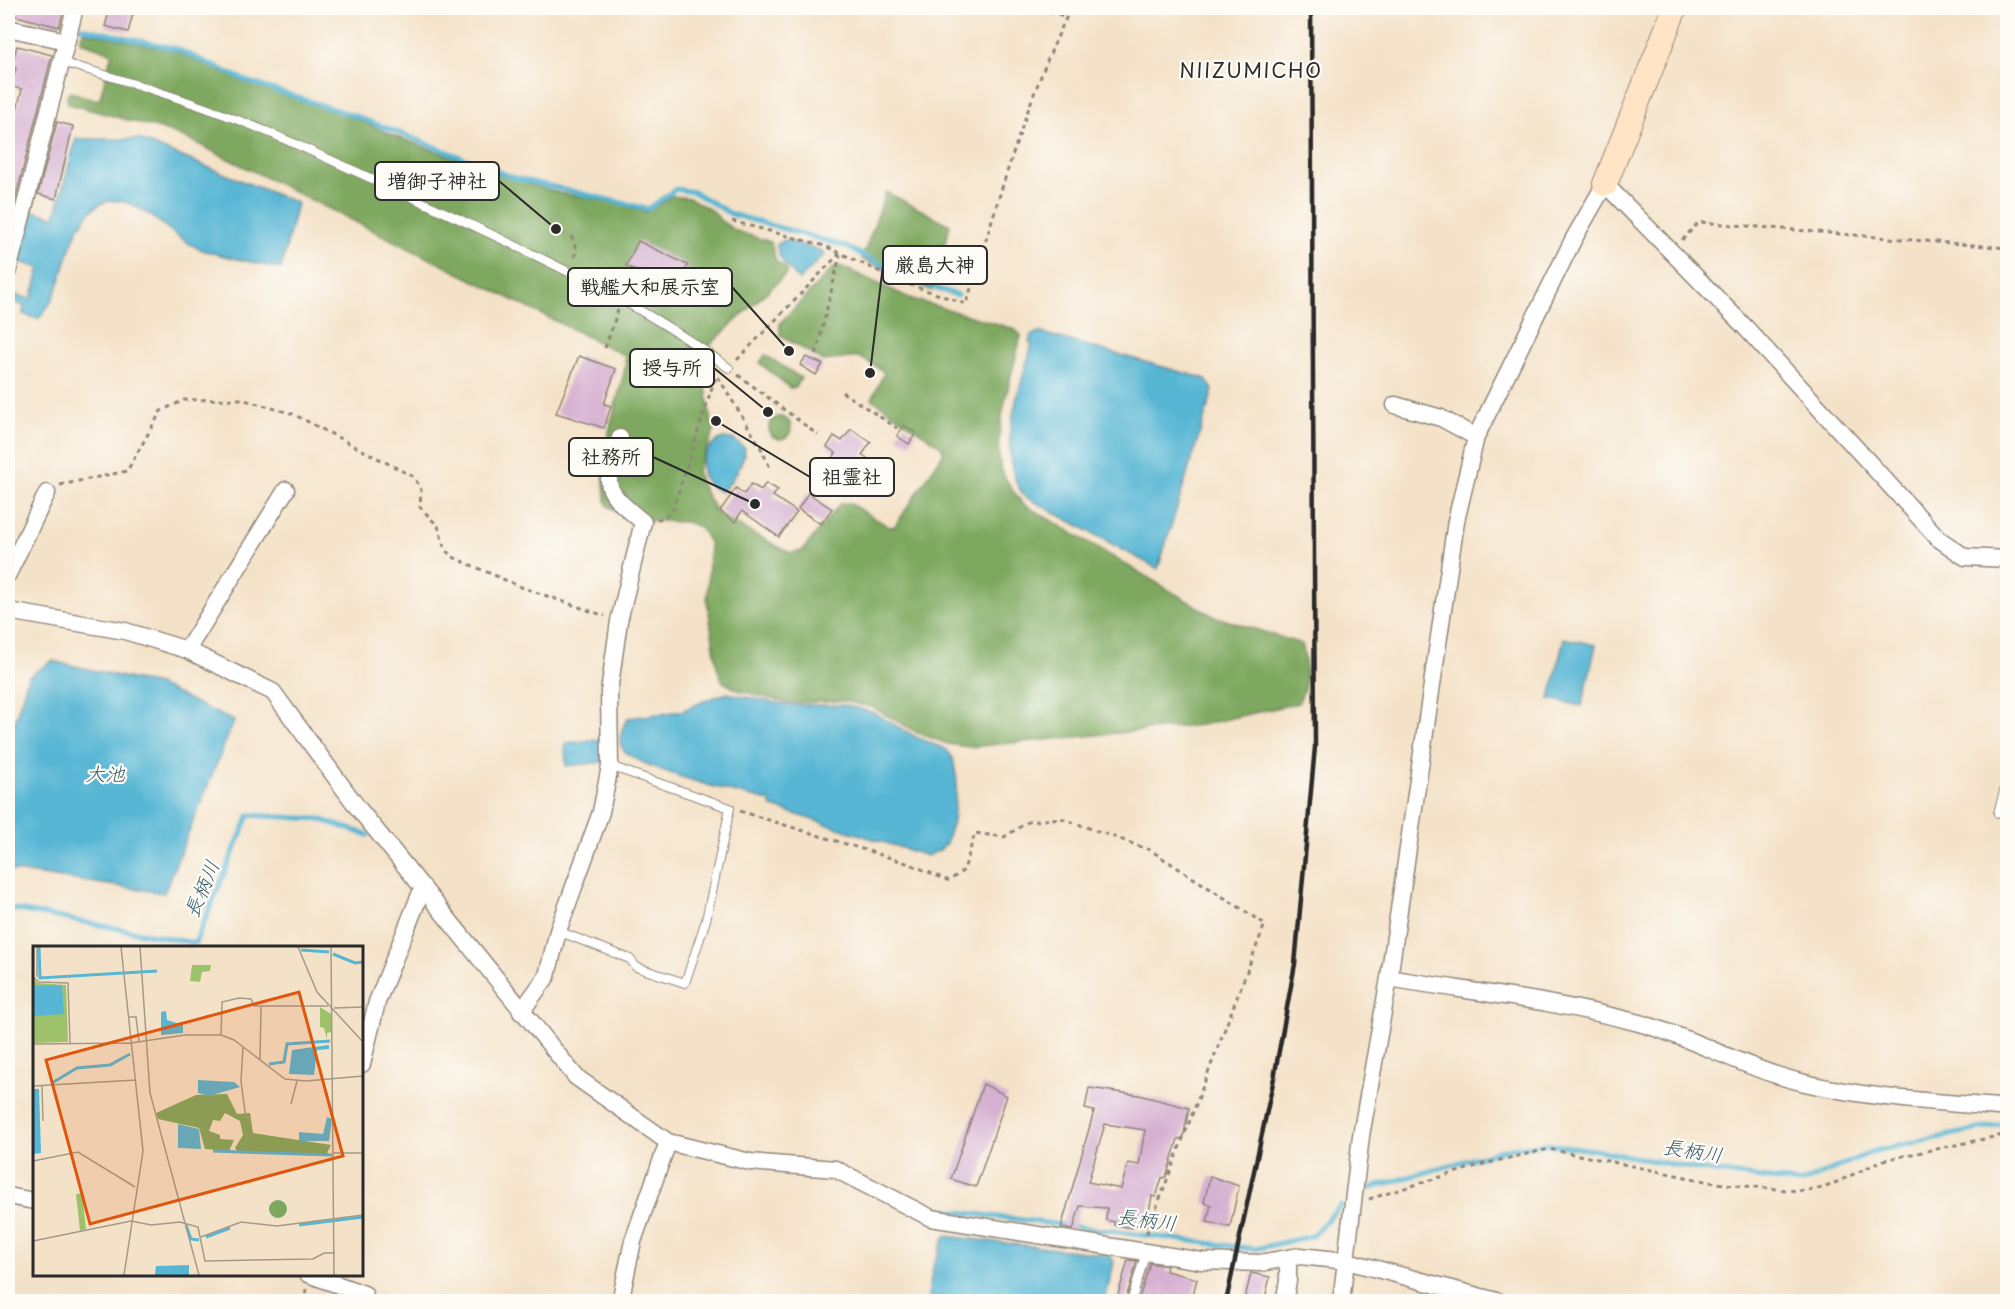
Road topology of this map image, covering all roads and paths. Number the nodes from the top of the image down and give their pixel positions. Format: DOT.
graph roads {
  1 [pos="75,8"];
  2 [pos="1041,8"];
  3 [pos="1071,8"];
  4 [pos="1675,8"];
  5 [pos="1066,17"];
  6 [pos="8,28"];
  7 [pos="66,42"];
  8 [pos="61,62"];
  9 [pos="1605,184"];
  10 [pos="732,221"];
  11 [pos="571,236"];
  12 [pos="2007,248"];
  13 [pos="1671,250"];
  14 [pos="840,253"];
  15 [pos="8,271"];
  16 [pos="572,271"];
  17 [pos="622,300"];
  18 [pos="605,348"];
  19 [pos="816,354"];
  20 [pos="729,368"];
  21 [pos="718,378"];
  22 [pos="842,392"];
  23 [pos="1395,405"];
  24 [pos="897,428"];
  25 [pos="818,435"];
  26 [pos="1476,437"];
  27 [pos="620,438"];
  28 [pos="771,470"];
  29 [pos="286,490"];
  30 [pos="47,493"];
  31 [pos="643,522"];
  32 [pos="2007,559"];
  33 [pos="8,574"];
  34 [pos="8,611"];
  35 [pos="619,621"];
  36 [pos="188,650"];
  37 [pos="610,766"];
  38 [pos="2007,777"];
  39 [pos="729,808"];
  40 [pos="2007,816"];
  41 [pos="423,887"];
  42 [pos="558,931"];
  43 [pos="1389,978"];
  44 [pos="522,1012"];
  45 [pos="363,1060"];
  46 [pos="2007,1108"];
  47 [pos="2007,1134"];
  48 [pos="668,1142"];
  49 [pos="8,1196"];
  50 [pos="33,1201"];
  51 [pos="1353,1204"];
  52 [pos="1147,1231"];
  53 [pos="1146,1252"];
  54 [pos="1288,1258"];
  55 [pos="1347,1261"];
  56 [pos="312,1276"];
  57 [pos="364,1302"];
  58 [pos="620,1302"];
  59 [pos="1131,1302"];
  60 [pos="1284,1302"];
  61 [pos="1341,1302"];
  62 [pos="1500,1302"];
  1 -- 7 [label="street"];
  2 -- 5 [label="path"];
  3 -- 5 [label="path"];
  4 -- 9 [label="street"];
  5 -- 14 [label="path"];
  6 -- 7 [label="street"];
  7 -- 8 [label="street"];
  8 -- 15 [label="street"];
  8 -- 16 [label="lane"];
  9 -- 13 [label="street"];
  9 -- 26 [label="street"];
  10 -- 14 [label="path"];
  11 -- 16 [label="path"];
  12 -- 13 [label="path"];
  13 -- 32 [label="street"];
  14 -- 19 [label="path"];
  14 -- 20 [label="path"];
  16 -- 17 [label="lane"];
  17 -- 18 [label="path"];
  17 -- 20 [label="lane"];
  20 -- 21 [label="path"];
  20 -- 25 [label="path"];
  21 -- 28 [label="path"];
  21 -- 31 [label="path"];
  22 -- 24 [label="path"];
  23 -- 26 [label="street"];
  26 -- 43 [label="street"];
  27 -- 31 [label="street"];
  29 -- 36 [label="street"];
  30 -- 33 [label="street"];
  30 -- 35 [label="path"];
  31 -- 35 [label="street"];
  34 -- 36 [label="street"];
  35 -- 37 [label="street"];
  36 -- 41 [label="street"];
  37 -- 39 [label="lane"];
  37 -- 42 [label="street"];
  38 -- 40 [label="lane"];
  39 -- 42 [label="lane"];
  39 -- 52 [label="path"];
  41 -- 44 [label="street"];
  41 -- 45 [label="street"];
  42 -- 44 [label="street"];
  43 -- 46 [label="street"];
  43 -- 51 [label="street"];
  44 -- 48 [label="street"];
  47 -- 51 [label="path"];
  48 -- 53 [label="street"];
  48 -- 58 [label="street"];
  49 -- 50 [label="street"];
  51 -- 55 [label="street"];
  53 -- 54 [label="street"];
  53 -- 59 [label="lane"];
  54 -- 55 [label="street"];
  54 -- 60 [label="street"];
  55 -- 61 [label="street"];
  55 -- 62 [label="street"];
  56 -- 57 [label="street"];
}
